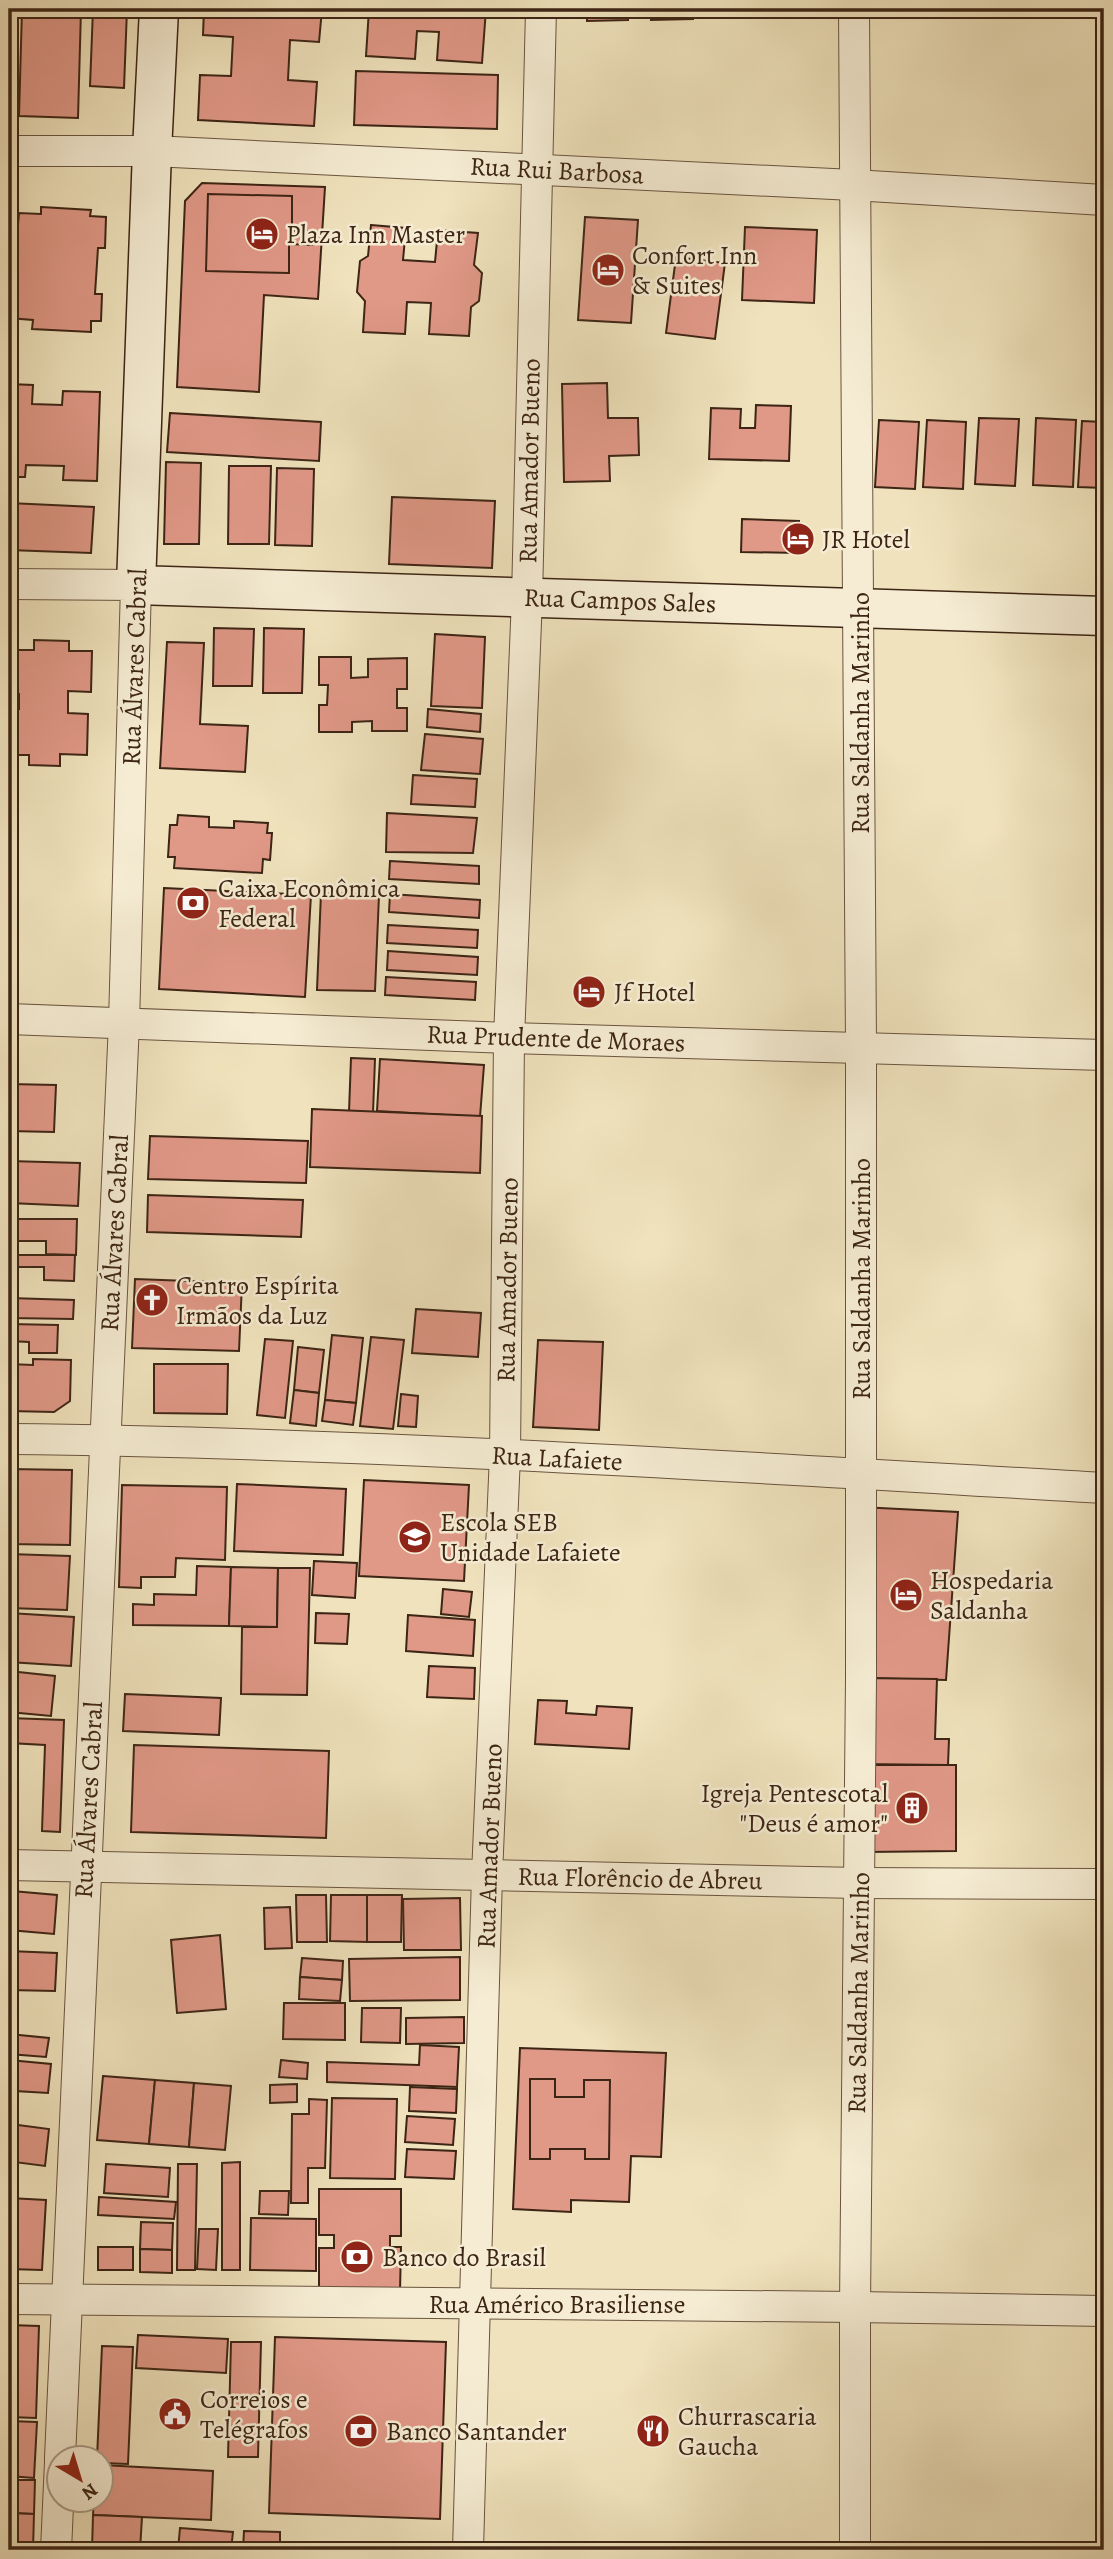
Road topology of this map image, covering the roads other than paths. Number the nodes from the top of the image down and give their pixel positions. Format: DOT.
graph roads {
  1 [pos="159,9"];
  2 [pos="541,9"];
  3 [pos="854,9"];
  4 [pos="9,151"];
  5 [pos="152,151"];
  6 [pos="536,169"];
  7 [pos="853,185"];
  8 [pos="1104,200"];
  9 [pos="9,584"];
  10 [pos="136,585"];
  11 [pos="527,597"];
  12 [pos="859,606"];
  13 [pos="1104,616"];
  14 [pos="9,1018"];
  15 [pos="124,1023"];
  16 [pos="509,1038"];
  17 [pos="862,1046"];
  18 [pos="1104,1055"];
  19 [pos="9,1439"];
  20 [pos="105,1440"];
  21 [pos="505,1455"];
  22 [pos="860,1474"];
  23 [pos="1104,1488"];
  24 [pos="9,1865"];
  25 [pos="85,1866"];
  26 [pos="487,1875"];
  27 [pos="859,1883"];
  28 [pos="1104,1884"];
  29 [pos="9,2299"];
  30 [pos="66,2300"];
  31 [pos="477,2304"];
  32 [pos="855,2306"];
  33 [pos="1104,2311"];
  34 [pos="61,2444"];
  35 [pos="58,2514"];
  36 [pos="56,2550"];
  37 [pos="468,2550"];
  38 [pos="855,2550"];
  1 -- 5 [label="main road, Rua Álvares Cabral"];
  2 -- 6 [label="street, Rua Amador Bueno"];
  3 -- 7 [label="street, Rua Saldanha Marinho"];
  4 -- 5 [label="street, Rua Rui Barbosa"];
  5 -- 6 [label="street, Rua Rui Barbosa"];
  5 -- 10 [label="main road, Rua Álvares Cabral"];
  6 -- 7 [label="street, Rua Rui Barbosa"];
  6 -- 11 [label="street, Rua Amador Bueno"];
  7 -- 8 [label="street, Rua Rui Barbosa"];
  7 -- 12 [label="street, Rua Saldanha Marinho"];
  9 -- 10 [label="street"];
  10 -- 11 [label="main road, Rua Campos Sales"];
  10 -- 15 [label="street, Rua Álvares Cabral"];
  11 -- 12 [label="main road, Rua Campos Sales"];
  11 -- 16 [label="street, Rua Amador Bueno"];
  12 -- 13 [label="main road, Rua Campos Sales"];
  12 -- 17 [label="street, Rua Saldanha Marinho"];
  14 -- 15 [label="street, Rua Prudente de Moraes"];
  15 -- 16 [label="street, Rua Prudente de Moraes"];
  15 -- 20 [label="street, Rua Álvares Cabral"];
  16 -- 17 [label="street, Rua Prudente de Moraes"];
  16 -- 21 [label="street, Rua Amador Bueno"];
  17 -- 18 [label="street, Rua Prudente de Moraes"];
  17 -- 22 [label="street, Rua Saldanha Marinho"];
  19 -- 20 [label="street, Rua Lafaiete"];
  20 -- 21 [label="street, Rua Lafaiete"];
  20 -- 25 [label="street, Rua Álvares Cabral"];
  21 -- 22 [label="street, Rua Lafaiete"];
  21 -- 26 [label="street, Rua Amador Bueno"];
  22 -- 23 [label="street, Rua Lafaiete"];
  22 -- 27 [label="street, Rua Saldanha Marinho"];
  24 -- 25 [label="street, Rua Florêncio de Abreu"];
  25 -- 26 [label="street, Rua Florêncio de Abreu"];
  25 -- 30 [label="street, Rua Álvares Cabral"];
  26 -- 27 [label="street, Rua Florêncio de Abreu"];
  26 -- 31 [label="street, Rua Amador Bueno"];
  27 -- 28 [label="street, Rua Florêncio de Abreu"];
  27 -- 32 [label="street, Rua Saldanha Marinho"];
  29 -- 30 [label="street, Rua Américo Brasiliense"];
  30 -- 31 [label="street, Rua Américo Brasiliense"];
  30 -- 34 [label="street, Rua Álvares Cabral"];
  31 -- 32 [label="street, Rua Américo Brasiliense"];
  31 -- 37 [label="street, Rua Amador Bueno"];
  32 -- 33 [label="street, Rua Américo Brasiliense"];
  32 -- 38 [label="street, Rua Saldanha Marinho"];
  35 -- 36 [label="street, Rua Álvares Cabral"];
}
